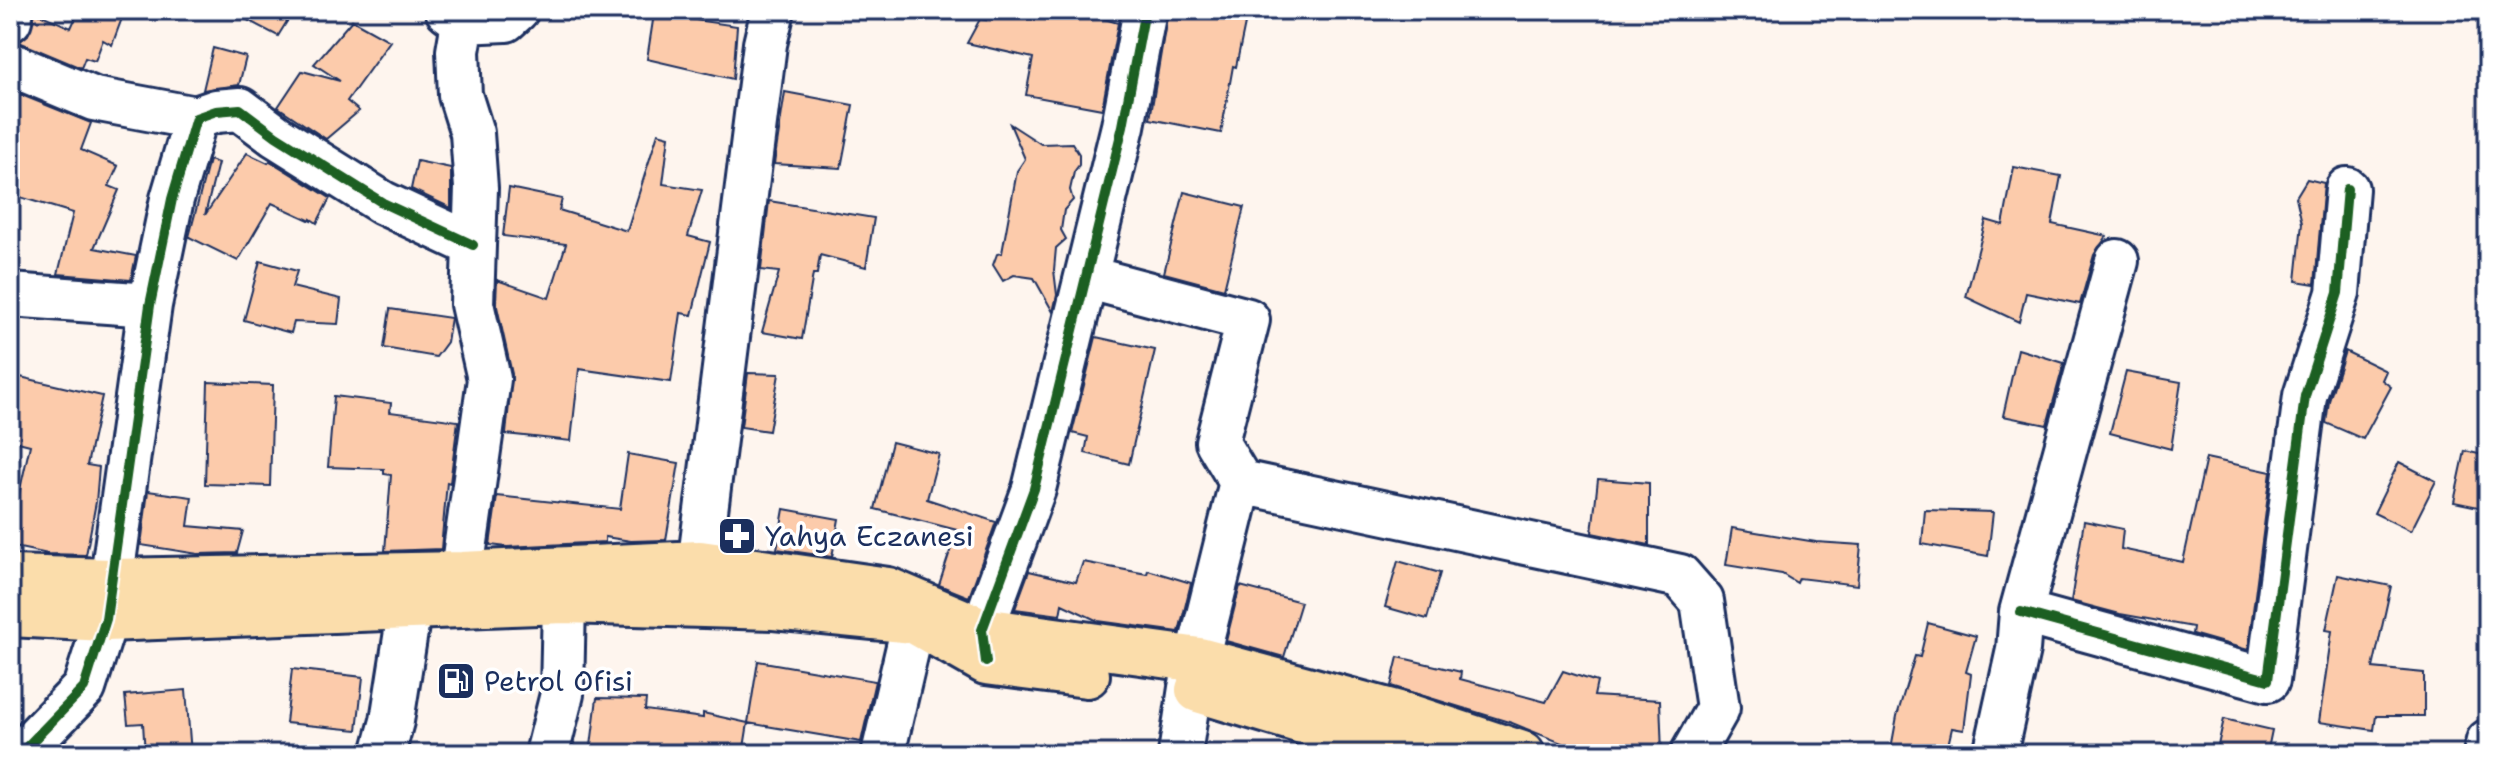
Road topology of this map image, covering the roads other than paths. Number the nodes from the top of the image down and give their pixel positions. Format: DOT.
graph roads {
  1 [pos="12,10"];
  2 [pos="517,10"];
  3 [pos="773,10"];
  4 [pos="1145,10"];
  5 [pos="455,16"];
  6 [pos="10,20"];
  7 [pos="10,64"];
  8 [pos="196,118"];
  9 [pos="2347,189"];
  10 [pos="473,245"];
  11 [pos="2117,261"];
  12 [pos="1086,277"];
  13 [pos="10,295"];
  14 [pos="150,305"];
  15 [pos="1241,482"];
  16 [pos="10,578"];
  17 [pos="697,583"];
  18 [pos="460,590"];
  19 [pos="109,600"];
  20 [pos="564,601"];
  21 [pos="410,606"];
  22 [pos="2021,612"];
  23 [pos="10,614"];
  24 [pos="914,621"];
  25 [pos="984,646"];
  26 [pos="1195,674"];
  27 [pos="2488,741"];
  28 [pos="20,754"];
  29 [pos="383,754"];
  30 [pos="547,754"];
  31 [pos="883,754"];
  32 [pos="1180,754"];
  33 [pos="1412,754"];
  34 [pos="1522,754"];
  35 [pos="1692,754"];
  36 [pos="1995,754"];
  37 [pos="2485,754"];
  1 -- 6 [label="street"];
  2 -- 5 [label="street"];
  3 -- 17 [label="street"];
  4 -- 12 [label="street"];
  5 -- 10 [label="street"];
  7 -- 8 [label="street"];
  8 -- 10 [label="street"];
  8 -- 14 [label="street"];
  9 -- 22 [label="street"];
  10 -- 18 [label="street"];
  11 -- 22 [label="street"];
  12 -- 15 [label="street"];
  12 -- 25 [label="street"];
  13 -- 14 [label="street"];
  14 -- 19 [label="street"];
  15 -- 26 [label="street"];
  15 -- 35 [label="street"];
  16 -- 19 [label="highway"];
  17 -- 18 [label="highway"];
  17 -- 20 [label="highway"];
  17 -- 24 [label="highway"];
  17 -- 25 [label="highway"];
  18 -- 19 [label="highway"];
  18 -- 20 [label="highway"];
  18 -- 21 [label="highway"];
  19 -- 21 [label="highway"];
  19 -- 23 [label="highway"];
  19 -- 28 [label="street"];
  20 -- 30 [label="street"];
  21 -- 29 [label="street"];
  22 -- 36 [label="street"];
  24 -- 25 [label="highway"];
  24 -- 31 [label="street"];
  25 -- 26 [label="highway"];
  26 -- 32 [label="street"];
  26 -- 33 [label="highway"];
  26 -- 34 [label="highway"];
  27 -- 37 [label="street"];
}
